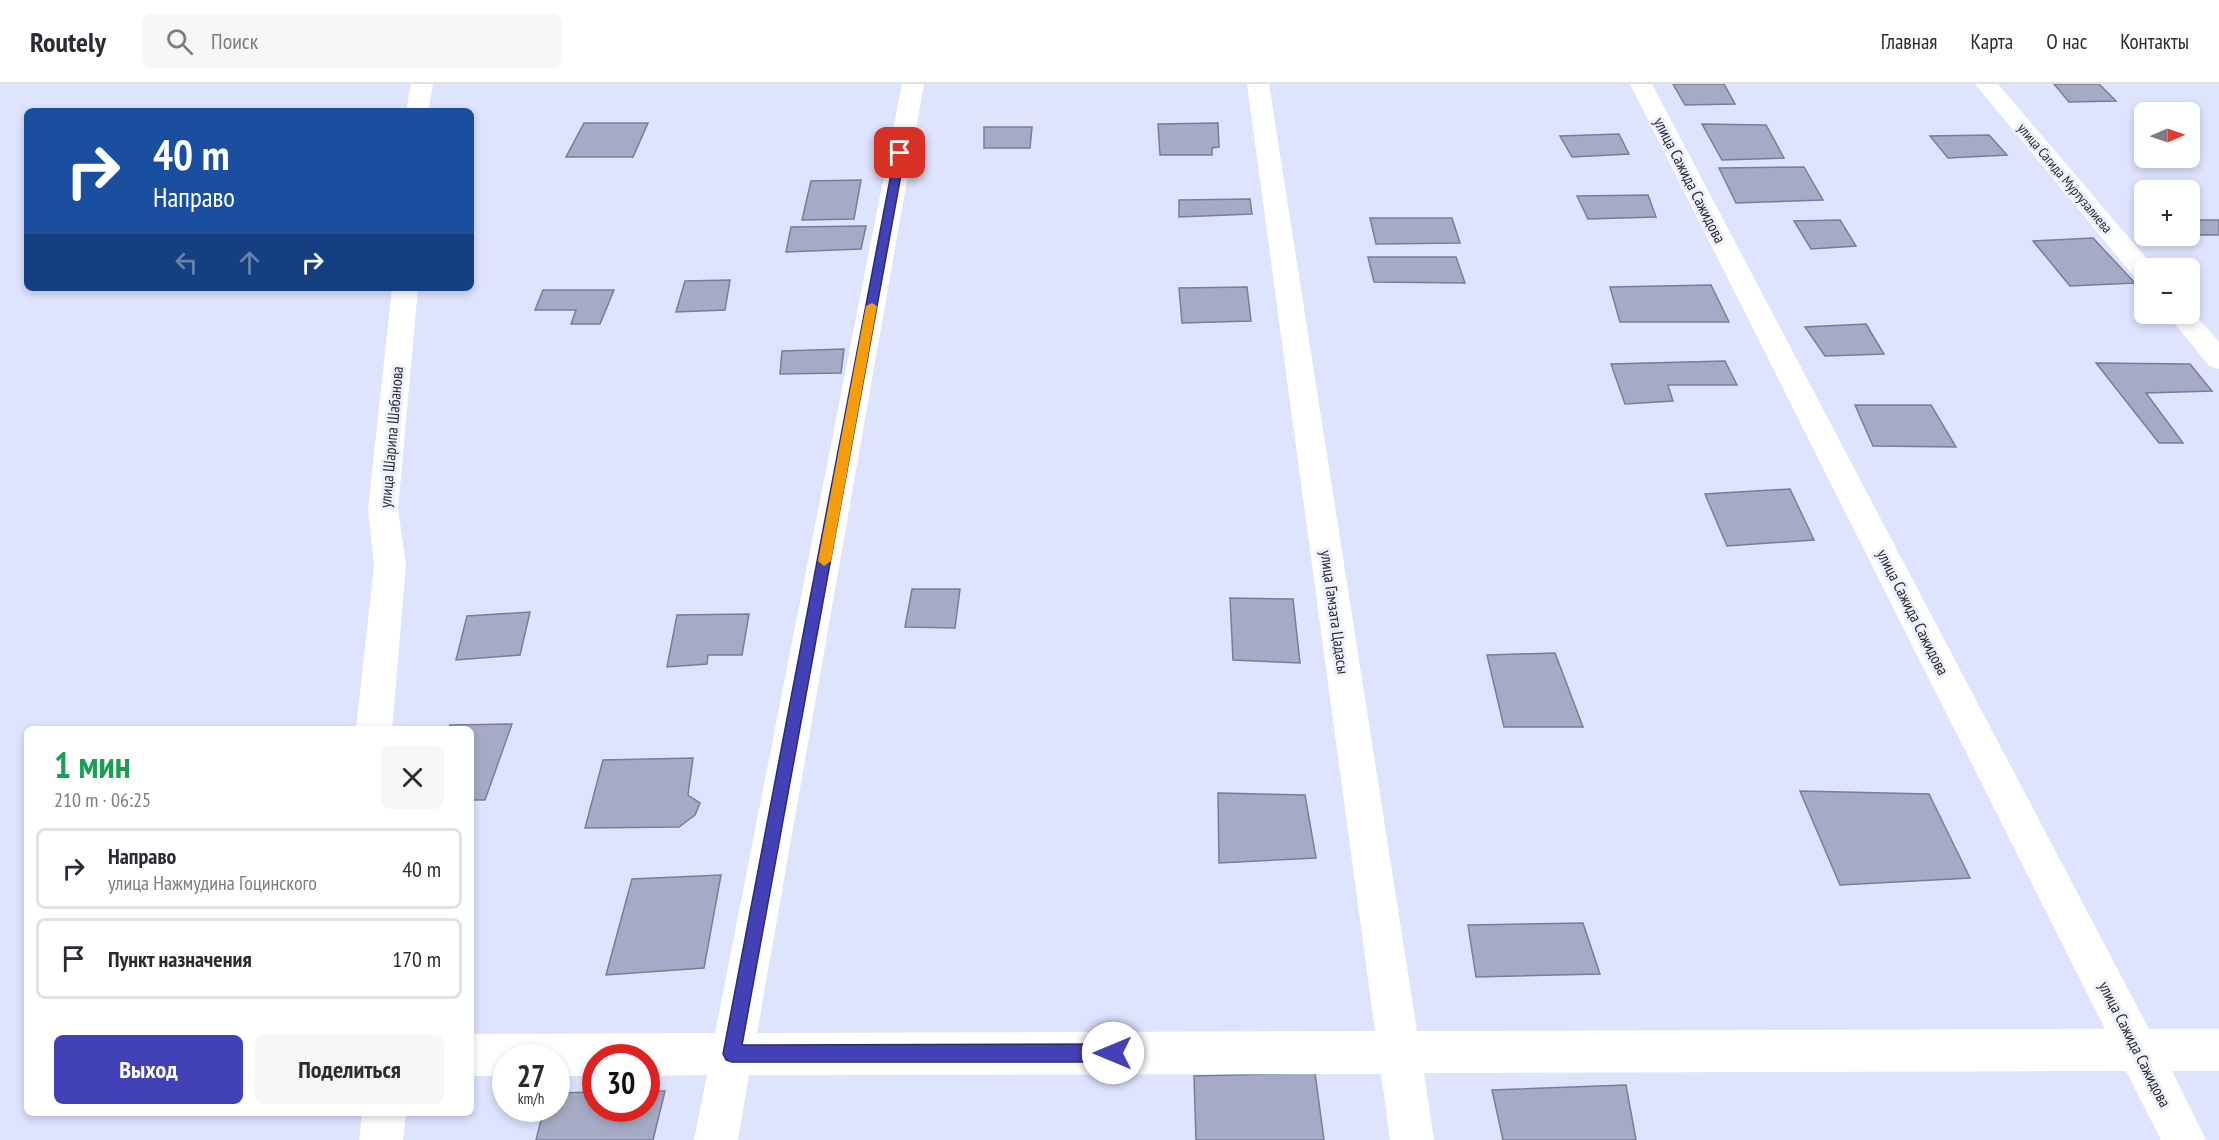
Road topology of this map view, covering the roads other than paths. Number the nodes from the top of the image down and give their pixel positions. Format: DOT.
graph roads {
  1 [pos="422,84"];
  2 [pos="913,84"];
  3 [pos="1258,84"];
  4 [pos="1641,84"];
  5 [pos="1986,84"];
  6 [pos="418,108"];
  7 [pos="2134,260"];
  8 [pos="405,291"];
  9 [pos="2188,324"];
  10 [pos="2219,360"];
  11 [pos="374,726"];
  12 [pos="2219,1050"];
  13 [pos="2138,1051"];
  14 [pos="1400,1052"];
  15 [pos="732,1054"];
  16 [pos="474,1055"];
  17 [pos="384,1116"];
  18 [pos="381,1140"];
  19 [pos="716,1140"];
  20 [pos="1412,1140"];
  21 [pos="2184,1140"];
  1 -- 6 [label="street"];
  2 -- 15 [label="street"];
  3 -- 14 [label="street, улица Гамзата Цадасы"];
  4 -- 13 [label="street, улица Сажида Сажидова"];
  5 -- 7 [label="street, улица Сагида Муртузалиева"];
  8 -- 11 [label="street, улица Шарипа Шабанова"];
  9 -- 10 [label="street"];
  12 -- 13 [label="street"];
  13 -- 14 [label="street"];
  13 -- 21 [label="street, улица Сажида Сажидова"];
  14 -- 15 [label="street"];
  14 -- 20 [label="street, улица Гамзата Цадасы"];
  15 -- 16 [label="street"];
  15 -- 19 [label="street"];
  17 -- 18 [label="street"];
}
